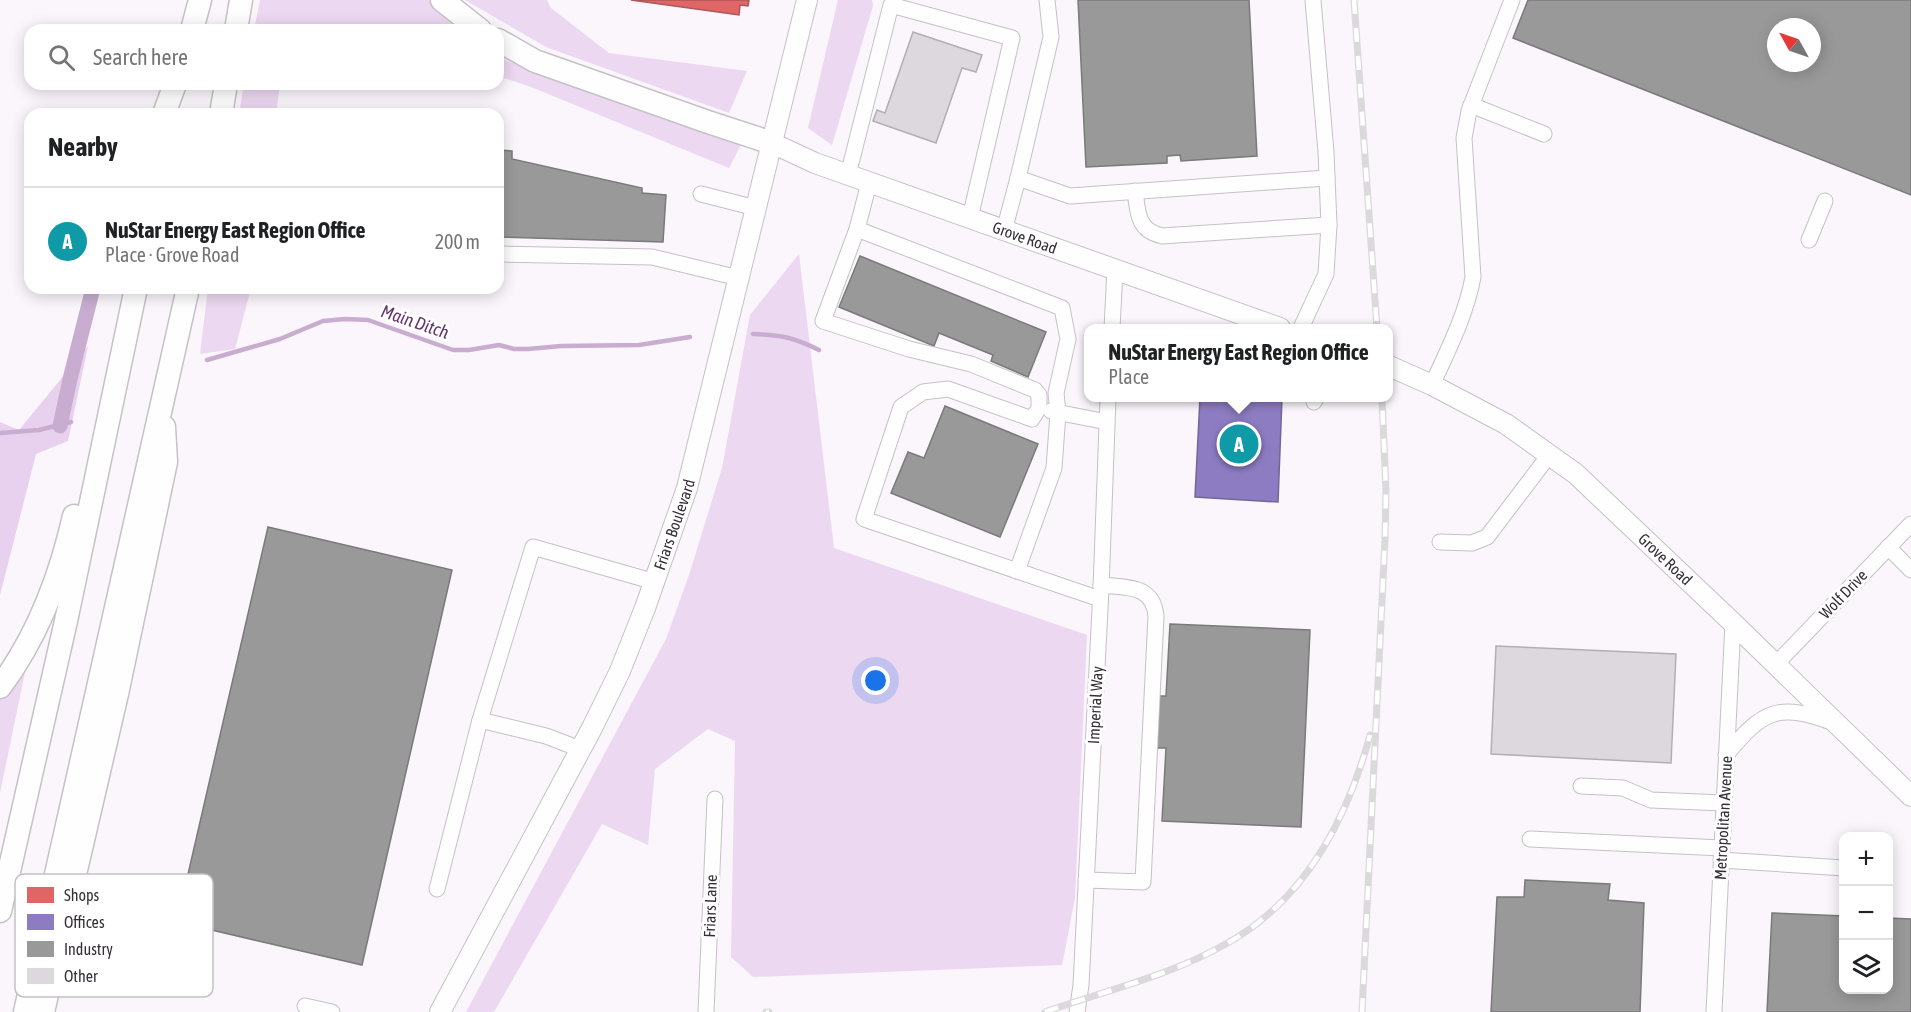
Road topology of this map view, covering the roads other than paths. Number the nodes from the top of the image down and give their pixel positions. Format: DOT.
graph roads {
  1 [pos="200,0"];
  2 [pos="241,0"];
  3 [pos="442,0"];
  4 [pos="807,0"];
  5 [pos="1047,0"];
  6 [pos="1313,0"];
  7 [pos="1512,0"];
  8 [pos="194,24"];
  9 [pos="237,24"];
  10 [pos="472,24"];
  11 [pos="504,43"];
  12 [pos="174,90"];
  13 [pos="176,90"];
  14 [pos="225,90"];
  15 [pos="1471,105"];
  16 [pos="167,108"];
  17 [pos="173,108"];
  18 [pos="222,108"];
  19 [pos="1544,134"];
  20 [pos="772,143"];
  21 [pos="848,175"];
  22 [pos="1018,178"];
  23 [pos="1327,178"];
  24 [pos="869,183"];
  25 [pos="1135,191"];
  26 [pos="701,194"];
  27 [pos="1825,201"];
  28 [pos="756,207"];
  29 [pos="970,218"];
  30 [pos="1329,225"];
  31 [pos="857,229"];
  32 [pos="1004,231"];
  33 [pos="1809,240"];
  34 [pos="504,254"];
  35 [pos="1115,270"];
  36 [pos="739,278"];
  37 [pos="120,294"];
  38 [pos="135,294"];
  39 [pos="187,294"];
  40 [pos="1112,324"];
  41 [pos="1269,324"];
  42 [pos="1303,324"];
  43 [pos="1393,368"];
  44 [pos="1432,385"];
  45 [pos="1108,402"];
  46 [pos="162,404"];
  47 [pos="1039,408"];
  48 [pos="1058,414"];
  49 [pos="1107,422"];
  50 [pos="1550,454"];
  51 [pos="1911,524"];
  52 [pos="1440,542"];
  53 [pos="1888,548"];
  54 [pos="1911,570"];
  55 [pos="1017,571"];
  56 [pos="655,582"];
  57 [pos="1101,592"];
  58 [pos="1733,623"];
  59 [pos="1776,664"];
  60 [pos="0,687"];
  61 [pos="480,720"];
  62 [pos="1837,724"];
  63 [pos="580,750"];
  64 [pos="1726,755"];
  65 [pos="1581,786"];
  66 [pos="1911,796"];
  67 [pos="715,800"];
  68 [pos="1724,803"];
  69 [pos="1530,839"];
  70 [pos="1721,854"];
  71 [pos="1839,867"];
  72 [pos="56,874"];
  73 [pos="75,874"];
  74 [pos="1086,880"];
  75 [pos="437,890"];
  76 [pos="0,911"];
  77 [pos="28,997"];
  78 [pos="46,997"];
  79 [pos="305,1005"];
  80 [pos="25,1012"];
  81 [pos="43,1012"];
  82 [pos="332,1012"];
  83 [pos="440,1012"];
  84 [pos="706,1012"];
  85 [pos="1077,1012"];
  86 [pos="1714,1012"];
  1 -- 8 [label="highway"];
  2 -- 9 [label="highway"];
  3 -- 10 [label="highway"];
  4 -- 20 [label="main road, Friars Boulevard"];
  5 -- 22 [label="street"];
  6 -- 23 [label="street"];
  7 -- 15 [label="street"];
  11 -- 20 [label="highway"];
  12 -- 16 [label="highway"];
  13 -- 17 [label="highway"];
  14 -- 18 [label="highway"];
  15 -- 19 [label="street"];
  15 -- 44 [label="street"];
  20 -- 21 [label="main road, Grove Road"];
  20 -- 28 [label="main road, Friars Boulevard"];
  21 -- 24 [label="main road, Grove Road"];
  21 -- 29 [label="street"];
  22 -- 25 [label="street"];
  22 -- 32 [label="street"];
  23 -- 25 [label="street"];
  23 -- 30 [label="street"];
  24 -- 29 [label="main road, Grove Road"];
  24 -- 31 [label="street"];
  25 -- 30 [label="street"];
  26 -- 28 [label="street"];
  27 -- 33 [label="street"];
  28 -- 36 [label="main road, Friars Boulevard"];
  29 -- 32 [label="main road, Grove Road"];
  30 -- 42 [label="street"];
  31 -- 47 [label="street"];
  31 -- 48 [label="street"];
  32 -- 35 [label="main road, Grove Road"];
  34 -- 36 [label="street"];
  35 -- 40 [label="street"];
  35 -- 41 [label="main road, Grove Road"];
  36 -- 56 [label="main road, Friars Boulevard"];
  37 -- 60 [label="highway"];
  38 -- 76 [label="highway"];
  39 -- 46 [label="highway"];
  43 -- 44 [label="main road, Grove Road"];
  44 -- 50 [label="main road, Grove Road"];
  45 -- 49 [label="street, Imperial Way"];
  46 -- 72 [label="highway"];
  46 -- 73 [label="highway"];
  47 -- 48 [label="street"];
  47 -- 55 [label="street"];
  48 -- 49 [label="street"];
  48 -- 55 [label="street"];
  49 -- 57 [label="street, Imperial Way"];
  50 -- 52 [label="street"];
  50 -- 58 [label="main road, Grove Road"];
  51 -- 53 [label="street, Wolf Drive"];
  53 -- 54 [label="street"];
  53 -- 59 [label="street, Wolf Drive"];
  55 -- 57 [label="street"];
  56 -- 61 [label="street"];
  56 -- 63 [label="main road, Friars Boulevard"];
  57 -- 74 [label="street, Imperial Way"];
  57 -- 74 [label="street"];
  58 -- 59 [label="main road, Grove Road"];
  58 -- 64 [label="street, Metropolitan Avenue"];
  59 -- 62 [label="main road, Grove Road"];
  61 -- 63 [label="street"];
  61 -- 75 [label="street"];
  62 -- 64 [label="street"];
  62 -- 66 [label="main road, Grove Road"];
  63 -- 83 [label="main road, Friars Boulevard"];
  64 -- 68 [label="street, Metropolitan Avenue"];
  65 -- 68 [label="street"];
  67 -- 84 [label="street, Friars Lane"];
  68 -- 70 [label="street, Metropolitan Avenue"];
  69 -- 70 [label="street"];
  70 -- 71 [label="street"];
  70 -- 86 [label="street, Metropolitan Avenue"];
  74 -- 85 [label="street, Imperial Way"];
  77 -- 80 [label="highway"];
  78 -- 81 [label="highway"];
  79 -- 82 [label="street"];
}
